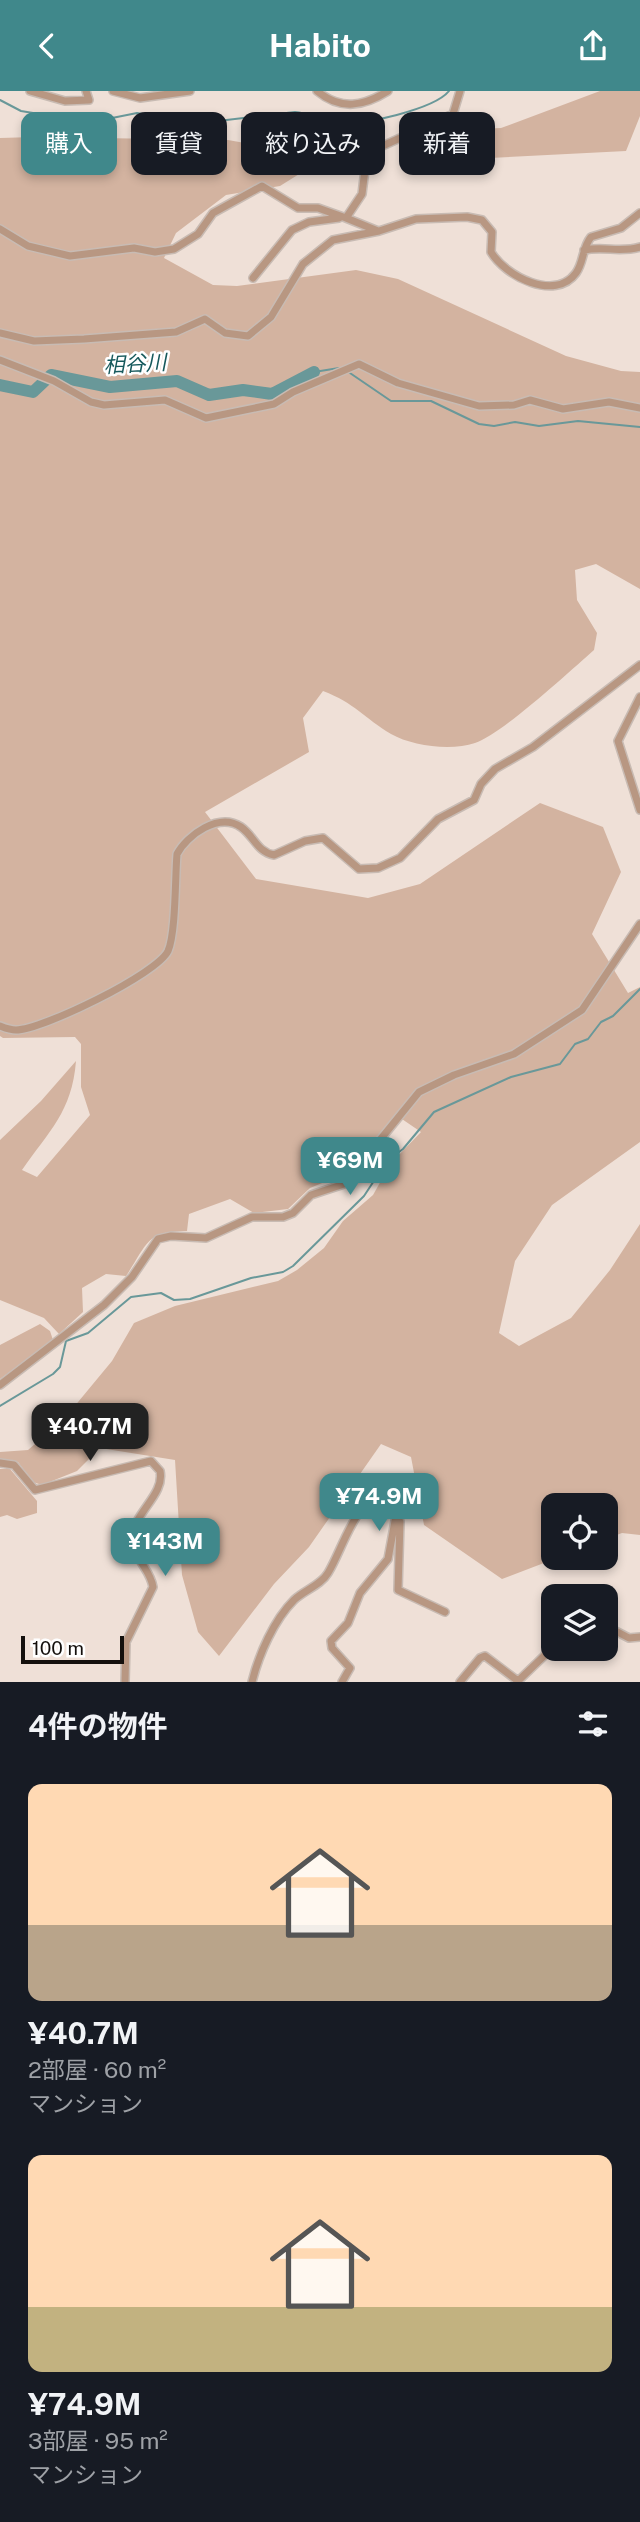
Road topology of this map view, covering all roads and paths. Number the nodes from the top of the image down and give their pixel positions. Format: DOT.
graph roads {
  1 [pos="30,91"];
  2 [pos="86,91"];
  3 [pos="113,91"];
  4 [pos="190,91"];
  5 [pos="317,91"];
  6 [pos="388,91"];
  7 [pos="460,91"];
  8 [pos="640,213"];
  9 [pos="343,218"];
  10 [pos="0,229"];
  11 [pos="379,231"];
  12 [pos="640,247"];
  13 [pos="584,250"];
  14 [pos="253,278"];
  15 [pos="0,333"];
  16 [pos="0,360"];
  17 [pos="640,408"];
  18 [pos="640,665"];
  19 [pos="640,697"];
  20 [pos="640,810"];
  21 [pos="640,924"];
  22 [pos="0,1026"];
  23 [pos="0,1385"];
  24 [pos="0,1463"];
  25 [pos="397,1522"];
  26 [pos="445,1612"];
  27 [pos="618,1632"];
  28 [pos="640,1637"];
  29 [pos="541,1659"];
  30 [pos="125,1682"];
  31 [pos="252,1682"];
  32 [pos="342,1682"];
  33 [pos="460,1682"];
  1 -- 2 [label="street"];
  3 -- 4 [label="street"];
  5 -- 6 [label="street"];
  7 -- 9 [label="street"];
  8 -- 13 [label="street"];
  9 -- 10 [label="street"];
  9 -- 11 [label="street"];
  9 -- 14 [label="street"];
  11 -- 13 [label="street"];
  11 -- 15 [label="street"];
  12 -- 13 [label="street"];
  16 -- 17 [label="street"];
  18 -- 22 [label="street"];
  19 -- 20 [label="street"];
  21 -- 23 [label="street"];
  24 -- 30 [label="street"];
  25 -- 26 [label="street"];
  25 -- 31 [label="street"];
  25 -- 32 [label="street"];
  27 -- 28 [label="street"];
  29 -- 33 [label="street"];
}
